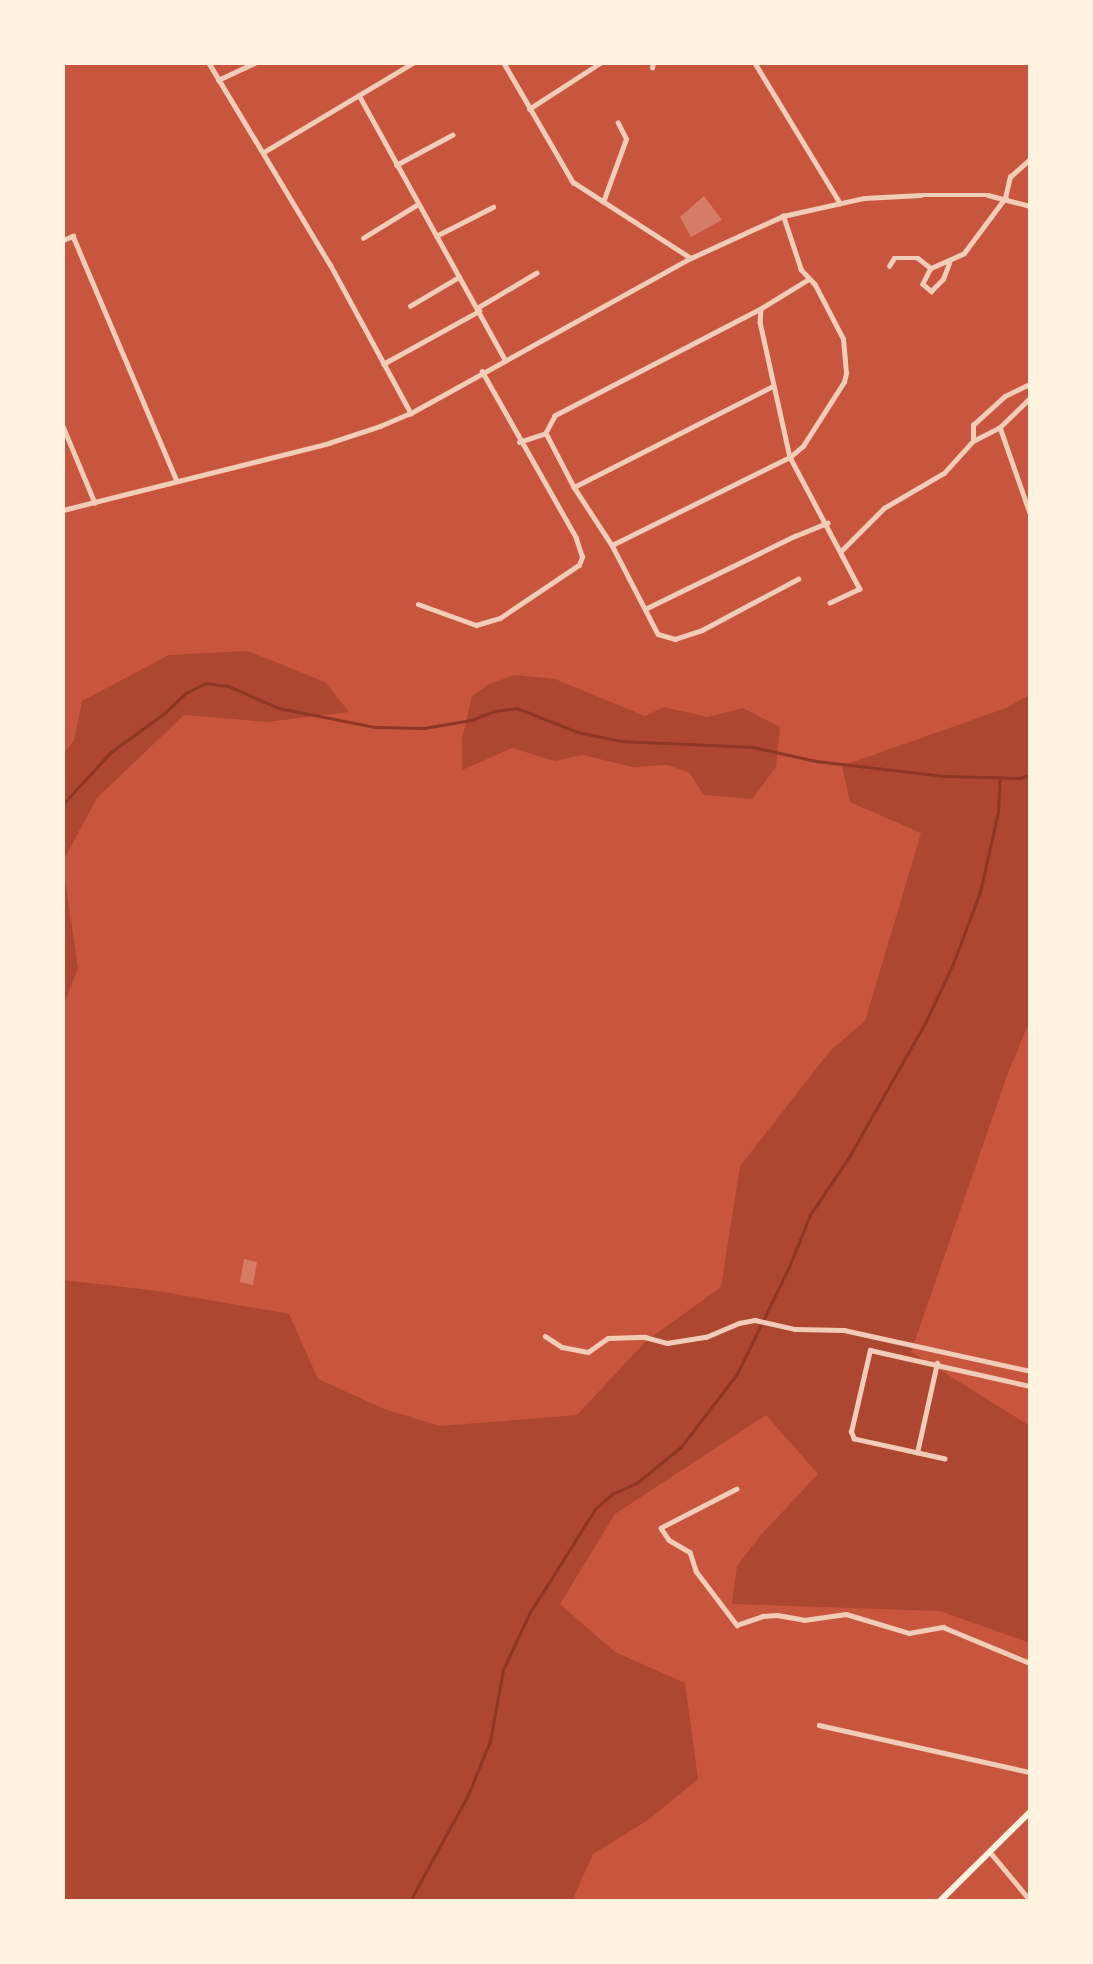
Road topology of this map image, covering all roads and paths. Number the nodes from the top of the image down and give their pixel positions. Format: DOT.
graph roads {
  1 [pos="209,63"];
  2 [pos="254,63"];
  3 [pos="412,63"];
  4 [pos="504,63"];
  5 [pos="600,63"];
  6 [pos="755,63"];
  7 [pos="218,80"];
  8 [pos="359,95"];
  9 [pos="529,109"];
  10 [pos="618,123"];
  11 [pos="452,135"];
  12 [pos="264,152"];
  13 [pos="1030,159"];
  14 [pos="396,165"];
  15 [pos="1005,198"];
  16 [pos="603,202"];
  17 [pos="840,203"];
  18 [pos="418,204"];
  19 [pos="1030,206"];
  20 [pos="494,207"];
  21 [pos="783,216"];
  22 [pos="436,236"];
  23 [pos="363,238"];
  24 [pos="63,240"];
  25 [pos="691,258"];
  26 [pos="949,262"];
  27 [pos="890,266"];
  28 [pos="931,268"];
  29 [pos="536,273"];
  30 [pos="459,277"];
  31 [pos="808,280"];
  32 [pos="410,306"];
  33 [pos="761,309"];
  34 [pos="478,310"];
  35 [pos="505,360"];
  36 [pos="383,364"];
  37 [pos="482,372"];
  38 [pos="1030,384"];
  39 [pos="774,386"];
  40 [pos="1030,398"];
  41 [pos="411,413"];
  42 [pos="63,426"];
  43 [pos="1000,427"];
  44 [pos="546,433"];
  45 [pos="973,441"];
  46 [pos="519,442"];
  47 [pos="790,457"];
  48 [pos="177,481"];
  49 [pos="574,487"];
  50 [pos="95,503"];
  51 [pos="63,510"];
  52 [pos="1030,513"];
  53 [pos="827,523"];
  54 [pos="612,545"];
  55 [pos="841,551"];
  56 [pos="798,579"];
  57 [pos="830,603"];
  58 [pos="418,604"];
  59 [pos="645,609"];
  60 [pos="545,1336"];
  61 [pos="937,1363"];
  62 [pos="1030,1371"];
  63 [pos="1030,1385"];
  64 [pos="917,1453"];
  65 [pos="945,1459"];
  66 [pos="737,1489"];
  67 [pos="1030,1663"];
  68 [pos="819,1725"];
  69 [pos="1030,1772"];
  70 [pos="1030,1812"];
  71 [pos="989,1852"];
  72 [pos="1030,1899"];
  73 [pos="940,1901"];
  1 -- 7 [label="street"];
  2 -- 7 [label="street"];
  3 -- 8 [label="street"];
  4 -- 9 [label="street"];
  5 -- 9 [label="street"];
  6 -- 17 [label="street"];
  7 -- 12 [label="street"];
  8 -- 12 [label="street"];
  8 -- 14 [label="street"];
  9 -- 16 [label="street"];
  10 -- 16 [label="street"];
  11 -- 14 [label="street"];
  12 -- 36 [label="street"];
  13 -- 15 [label="street"];
  14 -- 18 [label="street"];
  15 -- 17 [label="street"];
  15 -- 19 [label="street"];
  15 -- 26 [label="street"];
  16 -- 25 [label="street"];
  17 -- 21 [label="street"];
  18 -- 22 [label="street"];
  18 -- 23 [label="street"];
  20 -- 22 [label="street"];
  21 -- 25 [label="street"];
  21 -- 31 [label="street"];
  22 -- 30 [label="street"];
  24 -- 48 [label="street"];
  25 -- 35 [label="street"];
  26 -- 28 [label="street"];
  26 -- 28 [label="street"];
  27 -- 28 [label="street"];
  29 -- 34 [label="street"];
  30 -- 32 [label="street"];
  30 -- 34 [label="street"];
  31 -- 33 [label="street"];
  31 -- 47 [label="street"];
  33 -- 39 [label="street"];
  33 -- 44 [label="street"];
  34 -- 35 [label="street"];
  34 -- 36 [label="street"];
  35 -- 37 [label="street"];
  36 -- 41 [label="street"];
  37 -- 41 [label="street"];
  37 -- 46 [label="street"];
  38 -- 45 [label="street"];
  39 -- 47 [label="street"];
  39 -- 49 [label="street"];
  40 -- 43 [label="street"];
  41 -- 48 [label="street"];
  42 -- 50 [label="street"];
  43 -- 45 [label="street"];
  43 -- 52 [label="street"];
  44 -- 46 [label="street"];
  44 -- 49 [label="street"];
  45 -- 55 [label="street"];
  46 -- 58 [label="street"];
  47 -- 53 [label="street"];
  47 -- 54 [label="street"];
  48 -- 50 [label="street"];
  49 -- 54 [label="street"];
  50 -- 51 [label="street"];
  53 -- 55 [label="street"];
  53 -- 59 [label="street"];
  54 -- 59 [label="street"];
  55 -- 57 [label="street"];
  56 -- 59 [label="street"];
  60 -- 62 [label="street"];
  61 -- 63 [label="street"];
  61 -- 64 [label="street"];
  61 -- 64 [label="street"];
  64 -- 65 [label="street"];
  66 -- 67 [label="street"];
  68 -- 69 [label="street"];
  70 -- 71 [label="main road"];
  71 -- 72 [label="street"];
  71 -- 73 [label="main road"];
}
